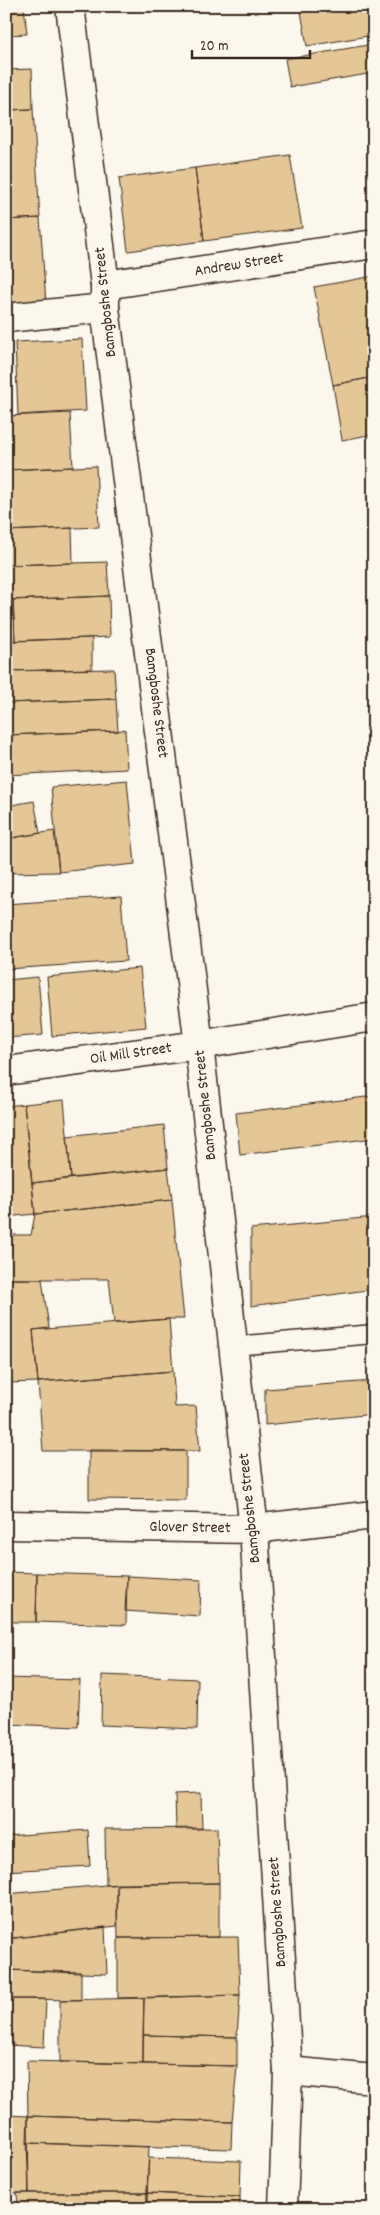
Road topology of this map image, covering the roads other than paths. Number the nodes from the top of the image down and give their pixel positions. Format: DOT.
graph roads {
  1 [pos="70,6"];
  2 [pos="374,244"];
  3 [pos="105,297"];
  4 [pos="6,318"];
  5 [pos="374,1017"];
  6 [pos="199,1045"];
  7 [pos="6,1071"];
  8 [pos="374,1334"];
  9 [pos="233,1346"];
  10 [pos="374,1515"];
  11 [pos="6,1525"];
  12 [pos="254,1529"];
  13 [pos="288,2072"];
  14 [pos="374,2079"];
  15 [pos="283,2209"];
  1 -- 3 [label="main road, Bamgboshe Street"];
  2 -- 3 [label="main road, Andrew Street"];
  3 -- 4 [label="main road, Andrew Street"];
  3 -- 6 [label="main road, Bamgboshe Street"];
  5 -- 6 [label="main road, Oil Mill Street"];
  6 -- 7 [label="main road, Oil Mill Street"];
  6 -- 9 [label="main road, Bamgboshe Street"];
  8 -- 9 [label="lane"];
  9 -- 12 [label="main road, Bamgboshe Street"];
  10 -- 12 [label="main road, Glover Street"];
  11 -- 12 [label="main road, Glover Street"];
  12 -- 13 [label="main road, Bamgboshe Street"];
  13 -- 14 [label="main road"];
  13 -- 15 [label="main road, Bamgboshe Street"];
}
